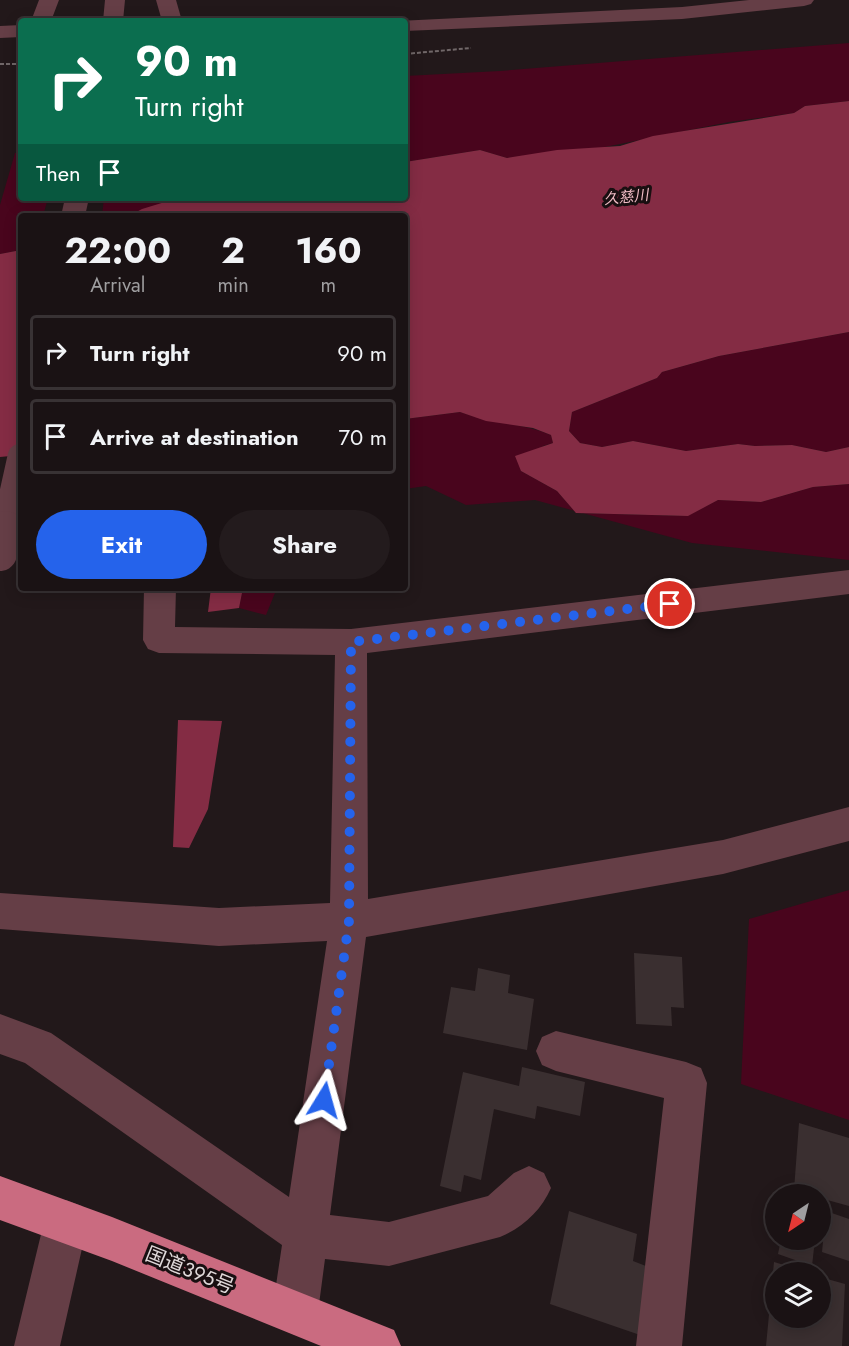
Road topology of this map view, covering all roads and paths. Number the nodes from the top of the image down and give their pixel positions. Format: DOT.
graph roads {
  1 [pos="49,0"];
  2 [pos="116,0"];
  3 [pos="166,0"];
  4 [pos="796,0"];
  5 [pos="42,18"];
  6 [pos="113,18"];
  7 [pos="171,18"];
  8 [pos="408,25"];
  9 [pos="18,31"];
  10 [pos="0,32"];
  11 [pos="0,64"];
  12 [pos="18,64"];
  13 [pos="18,471"];
  14 [pos="18,491"];
  15 [pos="0,495"];
  16 [pos="0,554"];
  17 [pos="849,582"];
  18 [pos="160,591"];
  19 [pos="351,642"];
  20 [pos="849,824"];
  21 [pos="0,911"];
  22 [pos="349,921"];
  23 [pos="0,1034"];
  24 [pos="556,1051"];
  25 [pos="529,1188"];
  26 [pos="0,1200"];
  27 [pos="66,1222"];
  28 [pos="306,1235"];
  29 [pos="295,1312"];
  30 [pos="38,1346"];
  31 [pos="378,1346"];
  32 [pos="659,1346"];
  1 -- 5 [label="street"];
  2 -- 6 [label="street"];
  3 -- 7 [label="street"];
  4 -- 8 [label="street"];
  9 -- 10 [label="street"];
  11 -- 12 [label="path"];
  13 -- 16 [label="street, bridge"];
  14 -- 15 [label="street"];
  17 -- 19 [label="street"];
  18 -- 19 [label="street"];
  19 -- 22 [label="street"];
  20 -- 22 [label="street"];
  21 -- 22 [label="street"];
  22 -- 28 [label="street"];
  23 -- 28 [label="street"];
  24 -- 32 [label="street"];
  25 -- 28 [label="street"];
  26 -- 27 [label="highway, 国道395号"];
  27 -- 29 [label="highway, 国道395号"];
  27 -- 30 [label="street"];
  28 -- 29 [label="street"];
  29 -- 31 [label="highway, 国道395号"];
}
